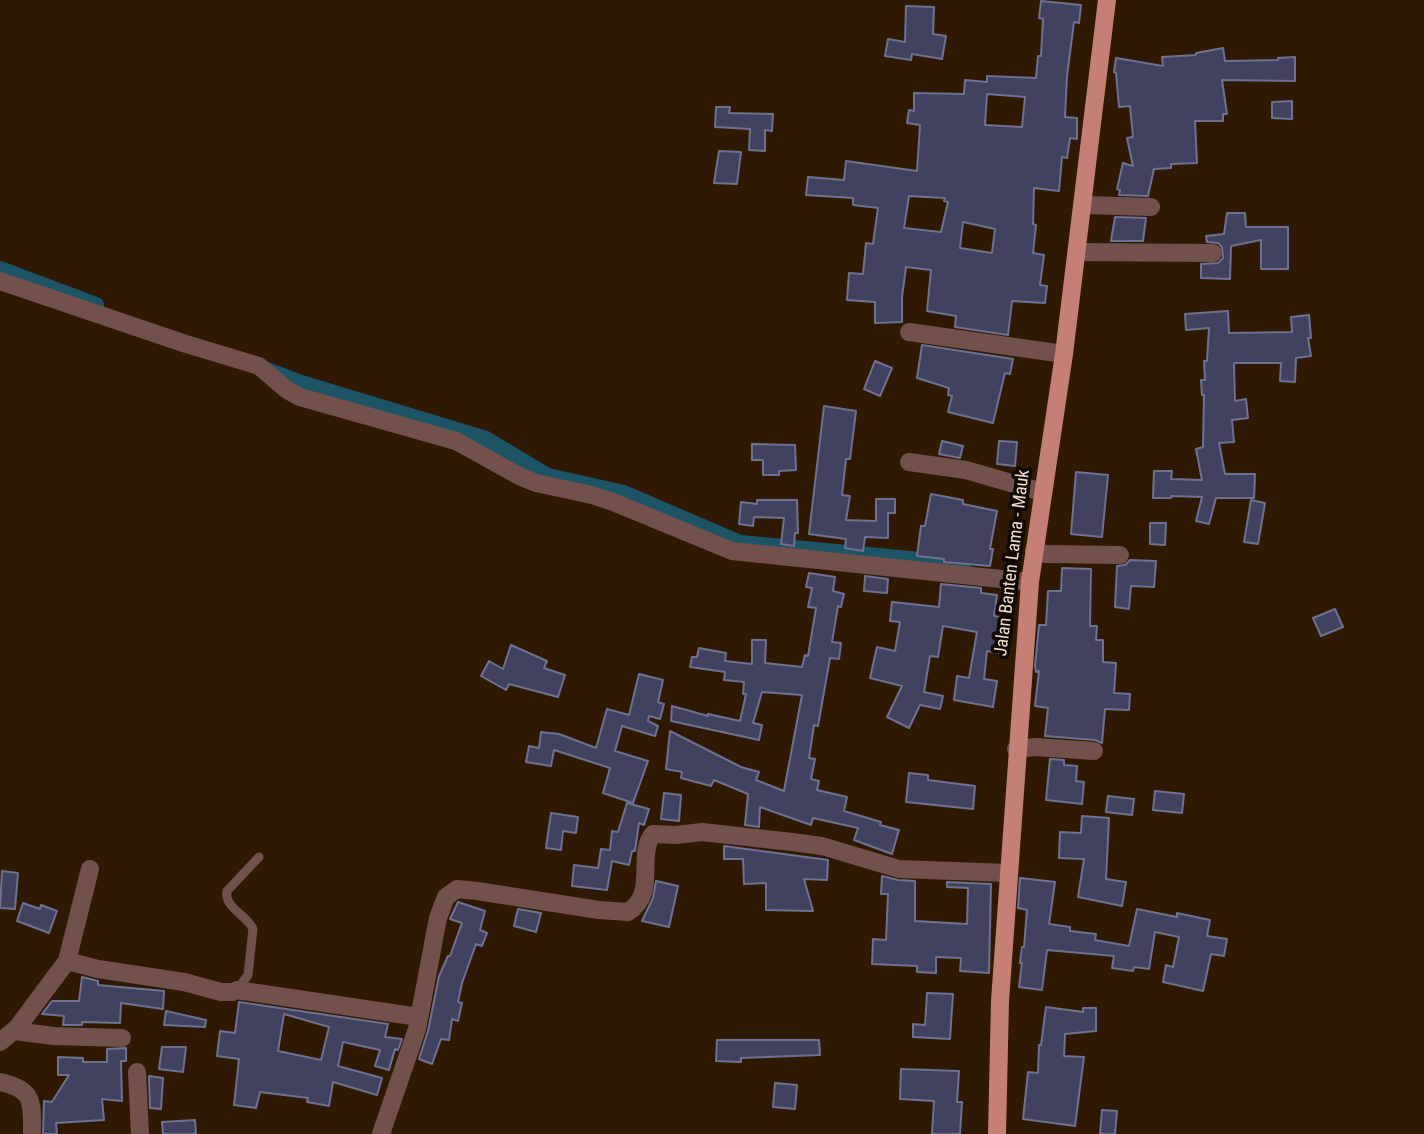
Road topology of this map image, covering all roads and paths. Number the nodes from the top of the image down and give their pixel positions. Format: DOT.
graph roads {
  1 [pos="1107,0"];
  2 [pos="1084,205"];
  3 [pos="1151,208"];
  4 [pos="1077,252"];
  5 [pos="1213,253"];
  6 [pos="0,281"];
  7 [pos="909,332"];
  8 [pos="1064,354"];
  9 [pos="909,462"];
  10 [pos="1042,492"];
  11 [pos="1034,551"];
  12 [pos="1120,555"];
  13 [pos="1030,582"];
  14 [pos="1016,749"];
  15 [pos="1094,751"];
  16 [pos="259,857"];
  17 [pos="90,869"];
  18 [pos="1009,873"];
  19 [pos="66,961"];
  20 [pos="237,989"];
  21 [pos="419,1017"];
  22 [pos="7,1037"];
  23 [pos="122,1038"];
  24 [pos="137,1072"];
  25 [pos="0,1082"];
  26 [pos="33,1134"];
  27 [pos="140,1134"];
  28 [pos="381,1134"];
  29 [pos="998,1134"];
  1 -- 2 [label="main road, Jalan Banten Lama - Mauk"];
  2 -- 3 [label="street"];
  2 -- 4 [label="main road, Jalan Banten Lama - Mauk"];
  4 -- 5 [label="street"];
  4 -- 8 [label="main road, Jalan Banten Lama - Mauk"];
  6 -- 13 [label="street"];
  7 -- 8 [label="street"];
  8 -- 10 [label="main road, Jalan Banten Lama - Mauk"];
  9 -- 10 [label="street"];
  10 -- 11 [label="main road, Jalan Banten Lama - Mauk"];
  11 -- 12 [label="street"];
  11 -- 13 [label="main road, Jalan Banten Lama - Mauk"];
  13 -- 14 [label="main road, Jalan Banten Lama - Mauk"];
  14 -- 15 [label="street"];
  14 -- 18 [label="main road, Jalan Banten Lama - Mauk"];
  16 -- 20 [label="lane"];
  17 -- 19 [label="street"];
  18 -- 21 [label="street"];
  18 -- 29 [label="main road, Jalan Banten Lama - Mauk"];
  19 -- 20 [label="street"];
  19 -- 22 [label="street"];
  20 -- 21 [label="street"];
  21 -- 28 [label="street"];
  22 -- 23 [label="street"];
  24 -- 27 [label="street"];
  25 -- 26 [label="street"];
}
